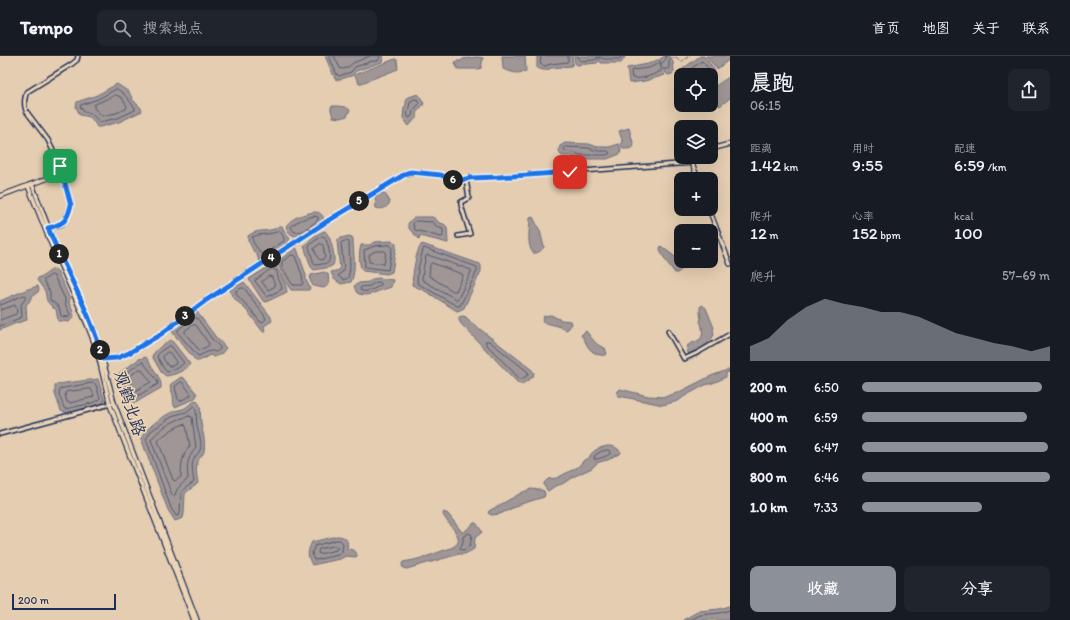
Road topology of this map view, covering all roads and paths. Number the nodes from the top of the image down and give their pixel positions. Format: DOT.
graph roads {
  1 [pos="78,56"];
  2 [pos="730,144"];
  3 [pos="718,147"];
  4 [pos="675,164"];
  5 [pos="51,177"];
  6 [pos="466,179"];
  7 [pos="0,196"];
  8 [pos="712,216"];
  9 [pos="47,228"];
  10 [pos="458,236"];
  11 [pos="730,264"];
  12 [pos="668,332"];
  13 [pos="730,334"];
  14 [pos="101,359"];
  15 [pos="112,404"];
  16 [pos="0,434"];
  17 [pos="194,620"];
  18 [pos="197,620"];
  1 -- 9 [label="street"];
  2 -- 3 [label="street"];
  4 -- 6 [label="street"];
  5 -- 7 [label="street"];
  6 -- 10 [label="street"];
  6 -- 14 [label="street"];
  8 -- 11 [label="street"];
  9 -- 9 [label="street, 观鹤北路"];
  9 -- 14 [label="street, 观鹤北路"];
  12 -- 13 [label="street"];
  14 -- 15 [label="street, 观鹤北路"];
  15 -- 16 [label="street"];
  15 -- 17 [label="street, 观鹤北路"];
  15 -- 18 [label="street, 观鹤北路"];
}
